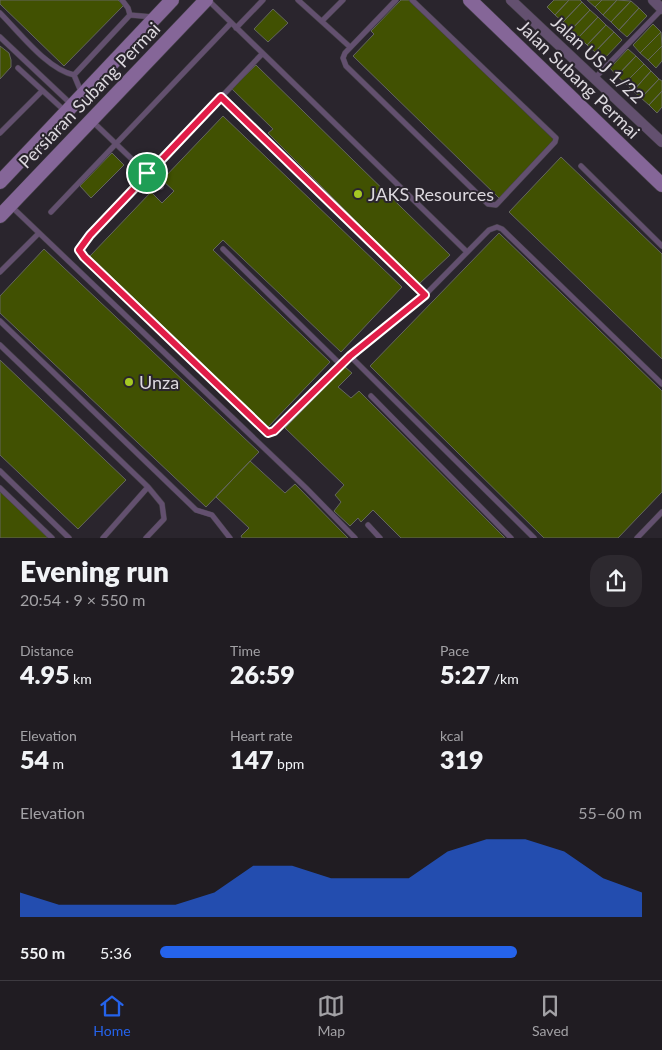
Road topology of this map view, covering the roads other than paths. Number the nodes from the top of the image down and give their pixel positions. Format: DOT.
graph roads {
  1 [pos="122,0"];
  2 [pos="172,0"];
  3 [pos="207,0"];
  4 [pos="263,0"];
  5 [pos="298,0"];
  6 [pos="343,0"];
  7 [pos="396,0"];
  8 [pos="412,0"];
  9 [pos="470,0"];
  10 [pos="511,0"];
  11 [pos="653,0"];
  12 [pos="662,9"];
  13 [pos="0,13"];
  14 [pos="130,15"];
  15 [pos="156,18"];
  16 [pos="323,20"];
  17 [pos="230,23"];
  18 [pos="236,28"];
  19 [pos="0,38"];
  20 [pos="350,47"];
  21 [pos="262,54"];
  22 [pos="18,68"];
  23 [pos="74,75"];
  24 [pos="594,78"];
  25 [pos="42,91"];
  26 [pos="82,95"];
  27 [pos="221,97"];
  28 [pos="69,109"];
  29 [pos="91,120"];
  30 [pos="0,133"];
  31 [pos="662,142"];
  32 [pos="116,143"];
  33 [pos="581,166"];
  34 [pos="147,173"];
  35 [pos="0,182"];
  36 [pos="662,185"];
  37 [pos="161,188"];
  38 [pos="10,205"];
  39 [pos="51,212"];
  40 [pos="0,216"];
  41 [pos="39,233"];
  42 [pos="662,246"];
  43 [pos="222,249"];
  44 [pos="467,252"];
  45 [pos="0,272"];
  46 [pos="425,295"];
  47 [pos="0,321"];
  48 [pos="0,345"];
  49 [pos="350,356"];
  50 [pos="341,365"];
  51 [pos="662,384"];
  52 [pos="370,396"];
  53 [pos="0,471"];
  54 [pos="148,487"];
  55 [pos="0,488"];
  56 [pos="662,512"];
  57 [pos="368,525"];
  58 [pos="52,538"];
  59 [pos="69,538"];
  60 [pos="103,538"];
  61 [pos="146,538"];
  62 [pos="230,538"];
  63 [pos="355,538"];
  64 [pos="380,538"];
  65 [pos="511,538"];
  66 [pos="534,538"];
  67 [pos="637,538"];
  1 -- 14 [label="lane"];
  2 -- 15 [label="main road, Persiaran Subang Permai"];
  3 -- 17 [label="lane"];
  3 -- 29 [label="main road, Persiaran Subang Permai"];
  4 -- 18 [label="lane"];
  5 -- 16 [label="lane"];
  6 -- 16 [label="lane"];
  7 -- 20 [label="lane"];
  8 -- 20 [label="lane"];
  9 -- 36 [label="main road, Jalan Subang Permai"];
  10 -- 24 [label="street, Jalan USJ 1/22"];
  11 -- 12 [label="street"];
  12 -- 24 [label="lane"];
  13 -- 23 [label="lane"];
  14 -- 15 [label="lane"];
  14 -- 23 [label="lane"];
  15 -- 26 [label="main road, Persiaran Subang Permai"];
  16 -- 20 [label="lane"];
  17 -- 18 [label="lane"];
  17 -- 32 [label="lane"];
  18 -- 21 [label="lane"];
  19 -- 28 [label="lane"];
  21 -- 27 [label="lane"];
  21 -- 44 [label="lane"];
  22 -- 25 [label="lane"];
  23 -- 26 [label="lane"];
  24 -- 31 [label="street, Jalan USJ 1/22"];
  25 -- 28 [label="lane"];
  25 -- 30 [label="lane"];
  26 -- 28 [label="main road, Persiaran Subang Permai"];
  27 -- 34 [label="lane"];
  27 -- 46 [label="lane"];
  28 -- 35 [label="main road, Persiaran Subang Permai"];
  29 -- 32 [label="lane"];
  29 -- 38 [label="main road, Persiaran Subang Permai"];
  32 -- 34 [label="lane"];
  32 -- 39 [label="lane"];
  33 -- 42 [label="lane"];
  34 -- 37 [label="lane"];
  34 -- 50 [label="lane"];
  38 -- 40 [label="main road, Persiaran Subang Permai"];
  38 -- 41 [label="lane"];
  41 -- 45 [label="lane"];
  41 -- 63 [label="lane"];
  43 -- 50 [label="lane"];
  44 -- 46 [label="lane"];
  44 -- 51 [label="lane"];
  46 -- 49 [label="lane"];
  47 -- 62 [label="lane"];
  48 -- 54 [label="lane"];
  49 -- 50 [label="lane"];
  49 -- 66 [label="lane"];
  52 -- 65 [label="lane"];
  53 -- 59 [label="lane"];
  54 -- 60 [label="lane"];
  54 -- 61 [label="lane"];
  55 -- 58 [label="lane"];
  56 -- 67 [label="lane"];
  57 -- 64 [label="lane"];
}
